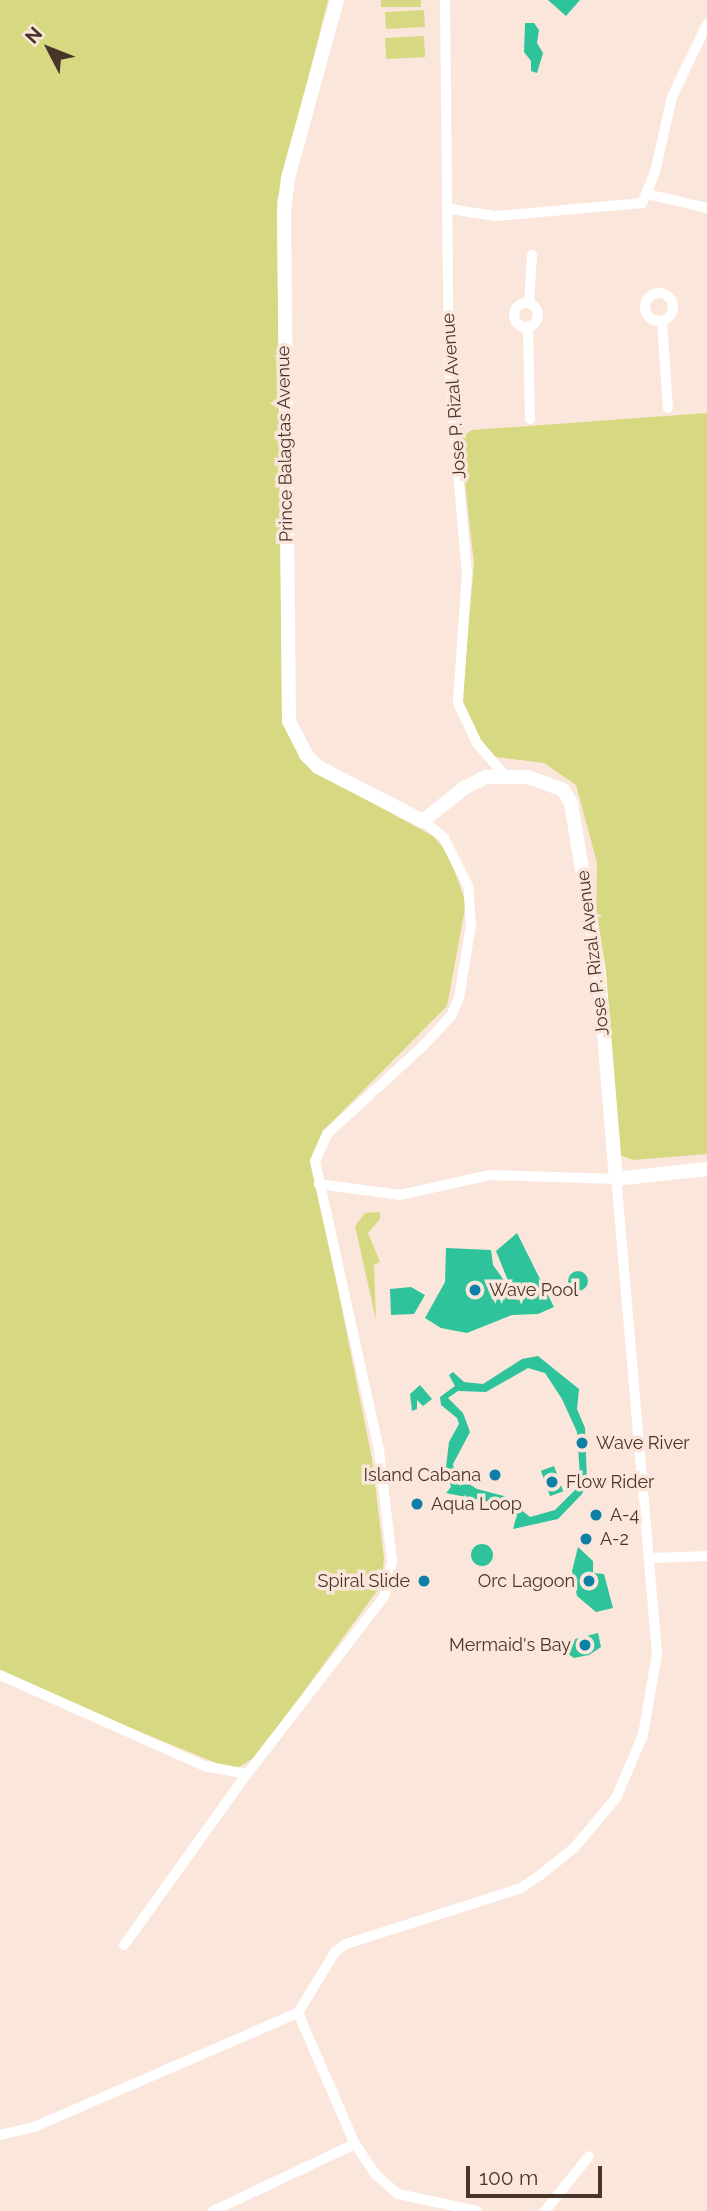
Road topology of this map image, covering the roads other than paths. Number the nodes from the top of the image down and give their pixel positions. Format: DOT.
graph roads {
  1 [pos="337,0"];
  2 [pos="445,0"];
  3 [pos="707,24"];
  4 [pos="647,194"];
  5 [pos="707,208"];
  6 [pos="450,209"];
  7 [pos="531,255"];
  8 [pos="529,303"];
  9 [pos="662,321"];
  10 [pos="528,326"];
  11 [pos="668,408"];
  12 [pos="530,419"];
  13 [pos="506,777"];
  14 [pos="423,821"];
  15 [pos="707,1169"];
  16 [pos="616,1179"];
  17 [pos="319,1184"];
  18 [pos="707,1556"];
  19 [pos="650,1558"];
  20 [pos="0,1675"];
  21 [pos="247,1774"];
  22 [pos="124,1945"];
  23 [pos="298,2012"];
  24 [pos="0,2136"];
  25 [pos="355,2144"];
  26 [pos="589,2156"];
  27 [pos="213,2211"];
  28 [pos="477,2211"];
  29 [pos="545,2211"];
  1 -- 14 [label="main road, Prince Balagtas Avenue"];
  2 -- 6 [label="street, Jose P. Rizal Avenue"];
  3 -- 4 [label="street"];
  4 -- 5 [label="street"];
  4 -- 6 [label="street"];
  6 -- 13 [label="street, Jose P. Rizal Avenue"];
  7 -- 8 [label="street"];
  8 -- 10 [label="street"];
  8 -- 10 [label="street"];
  9 -- 11 [label="street"];
  10 -- 12 [label="street"];
  13 -- 14 [label="main road, Jose P. Rizal Avenue"];
  13 -- 16 [label="main road, Jose P. Rizal Avenue"];
  14 -- 17 [label="street"];
  15 -- 16 [label="main road"];
  16 -- 17 [label="street"];
  16 -- 19 [label="street"];
  17 -- 21 [label="street"];
  18 -- 19 [label="street"];
  19 -- 23 [label="street"];
  20 -- 21 [label="street"];
  21 -- 22 [label="street"];
  23 -- 24 [label="street"];
  23 -- 25 [label="street"];
  25 -- 27 [label="street"];
  25 -- 28 [label="street"];
  26 -- 29 [label="street"];
}
